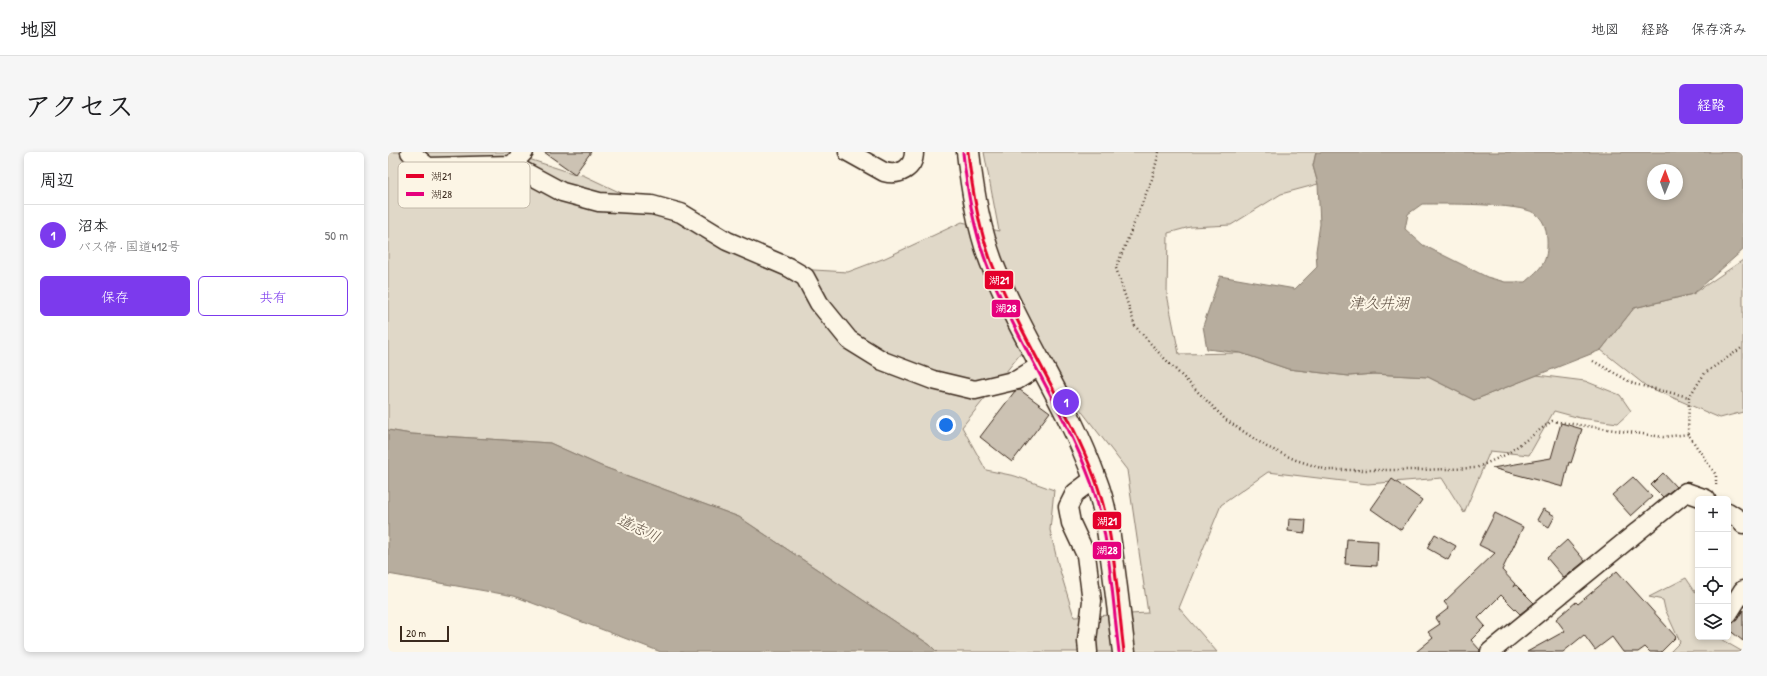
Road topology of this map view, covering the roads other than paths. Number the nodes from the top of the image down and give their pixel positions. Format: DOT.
graph roads {
  1 [pos="410,152"];
  2 [pos="848,152"];
  3 [pos="914,152"];
  4 [pos="968,152"];
  5 [pos="518,158"];
  6 [pos="422,162"];
  7 [pos="478,162"];
  8 [pos="530,167"];
  9 [pos="1041,365"];
  10 [pos="1095,478"];
  11 [pos="1711,493"];
  12 [pos="1731,514"];
  13 [pos="1743,524"];
  14 [pos="1743,590"];
  15 [pos="1731,609"];
  16 [pos="1088,652"];
  17 [pos="1124,652"];
  18 [pos="1490,652"];
  1 -- 6 [label="street"];
  2 -- 3 [label="street"];
  4 -- 9 [label="highway"];
  5 -- 7 [label="street"];
  8 -- 9 [label="street"];
  9 -- 10 [label="highway"];
  10 -- 16 [label="street"];
  10 -- 17 [label="highway"];
  11 -- 18 [label="street"];
  12 -- 13 [label="street"];
  14 -- 15 [label="street"];
}
